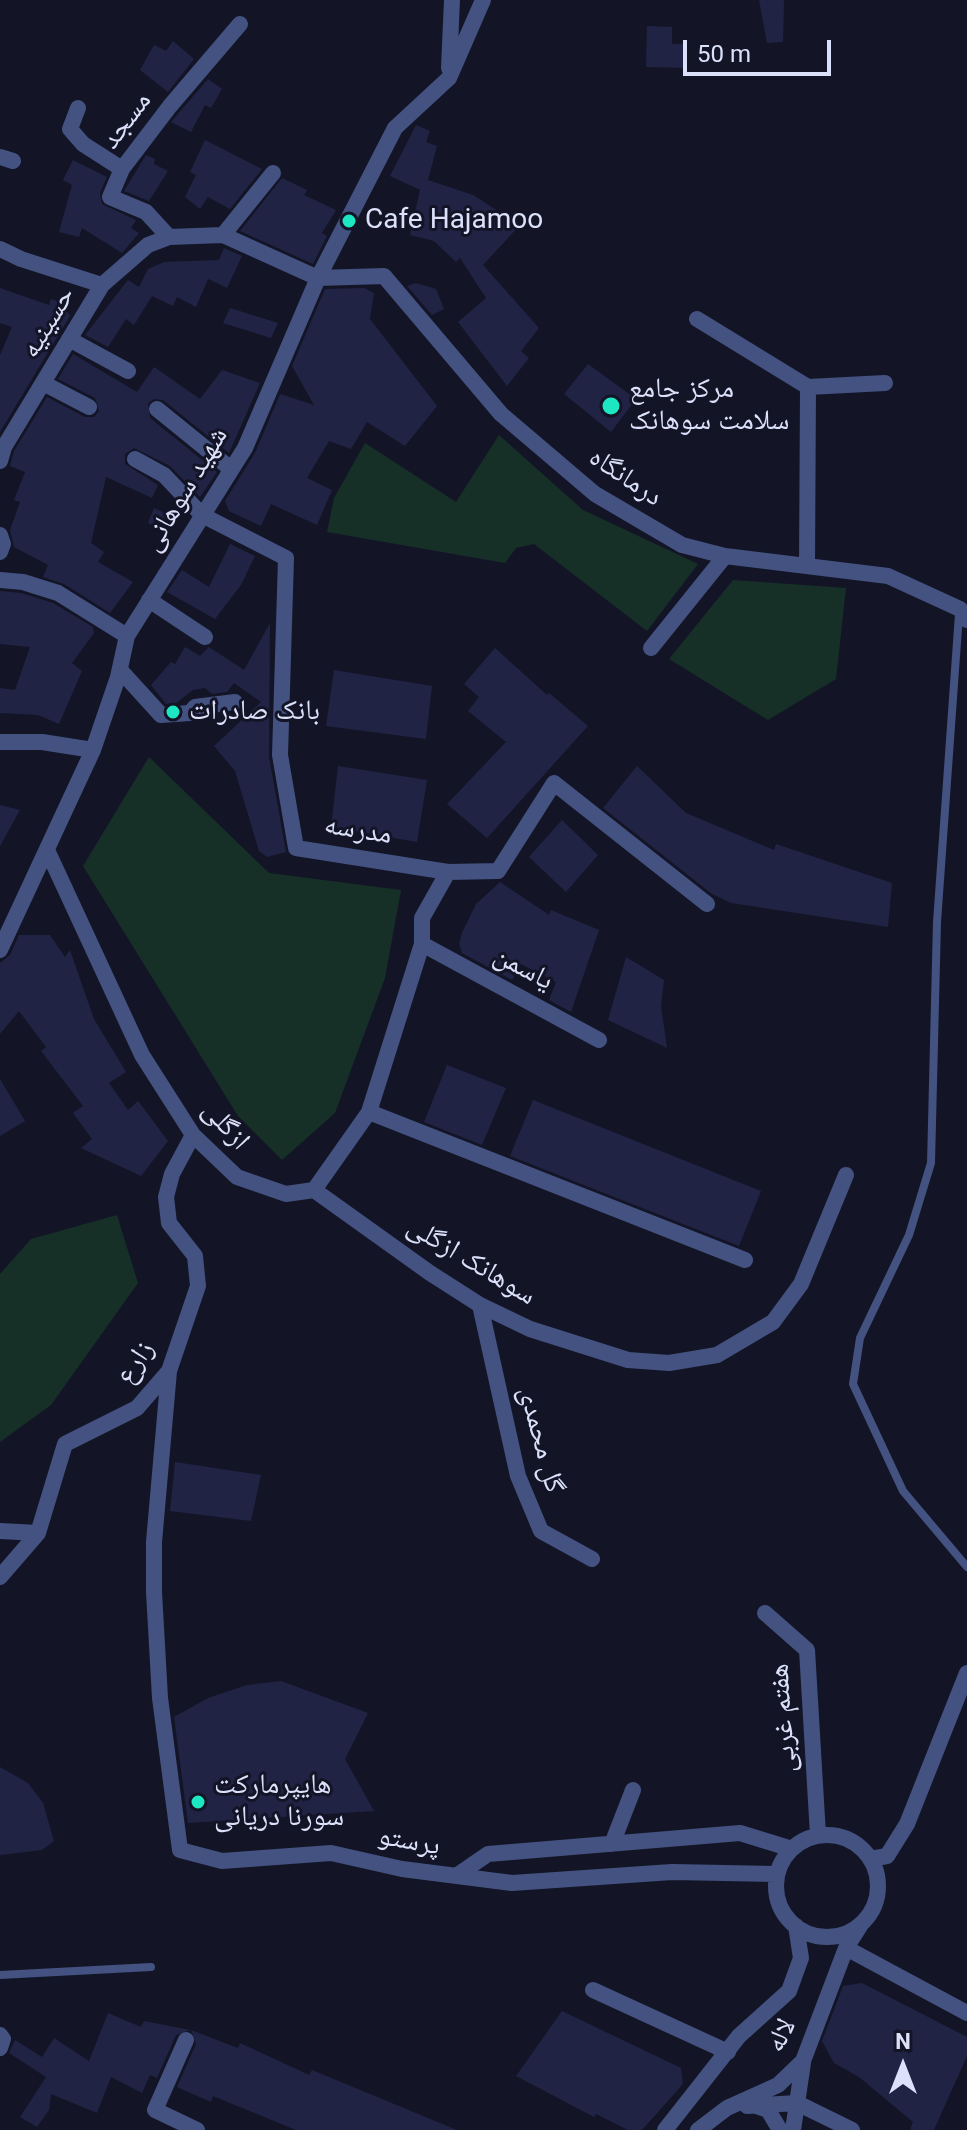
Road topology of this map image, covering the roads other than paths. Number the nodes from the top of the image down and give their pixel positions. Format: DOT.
graph roads {
  1 [pos="452,0"];
  2 [pos="483,0"];
  3 [pos="240,24"];
  4 [pos="449,78"];
  5 [pos="78,108"];
  6 [pos="122,169"];
  7 [pos="273,173"];
  8 [pos="223,235"];
  9 [pos="169,237"];
  10 [pos="0,249"];
  11 [pos="318,278"];
  12 [pos="102,285"];
  13 [pos="697,319"];
  14 [pos="69,339"];
  15 [pos="128,371"];
  16 [pos="43,383"];
  17 [pos="885,383"];
  18 [pos="808,387"];
  19 [pos="89,407"];
  20 [pos="157,409"];
  21 [pos="1,450"];
  22 [pos="135,459"];
  23 [pos="231,469"];
  24 [pos="202,515"];
  25 [pos="0,535"];
  26 [pos="0,552"];
  27 [pos="725,556"];
  28 [pos="807,565"];
  29 [pos="0,580"];
  30 [pos="149,600"];
  31 [pos="963,615"];
  32 [pos="127,636"];
  33 [pos="205,637"];
  34 [pos="651,648"];
  35 [pos="120,670"];
  36 [pos="235,702"];
  37 [pos="0,742"];
  38 [pos="93,750"];
  39 [pos="48,852"];
  40 [pos="448,872"];
  41 [pos="707,904"];
  42 [pos="422,944"];
  43 [pos="0,950"];
  44 [pos="599,1040"];
  45 [pos="369,1112"];
  46 [pos="193,1135"];
  47 [pos="846,1175"];
  48 [pos="314,1190"];
  49 [pos="745,1260"];
  50 [pos="480,1305"];
  51 [pos="169,1371"];
  52 [pos="0,1531"];
  53 [pos="38,1533"];
  54 [pos="592,1559"];
  55 [pos="967,1567"];
  56 [pos="0,1577"];
  57 [pos="765,1613"];
  58 [pos="967,1673"];
  59 [pos="633,1790"];
  60 [pos="818,1835"];
  61 [pos="612,1844"];
  62 [pos="792,1849"];
  63 [pos="870,1859"];
  64 [pos="776,1874"];
  65 [pos="456,1876"];
  66 [pos="863,1921"];
  67 [pos="796,1926"];
  68 [pos="846,1948"];
  69 [pos="151,1967"];
  70 [pos="0,1975"];
  71 [pos="593,1990"];
  72 [pos="967,2013"];
  73 [pos="0,2035"];
  74 [pos="186,2040"];
  75 [pos="0,2048"];
  76 [pos="728,2052"];
  77 [pos="803,2061"];
  78 [pos="797,2103"];
  79 [pos="751,2105"];
  80 [pos="722,2112"];
  81 [pos="197,2130"];
  82 [pos="665,2130"];
  83 [pos="698,2130"];
  84 [pos="780,2130"];
  85 [pos="793,2130"];
  86 [pos="852,2130"];
  1 -- 4 [label="street"];
  2 -- 4 [label="street"];
  3 -- 6 [label="street, مسجد"];
  4 -- 11 [label="street, شهید سوهانی"];
  5 -- 6 [label="street"];
  6 -- 9 [label="street, مسجد"];
  7 -- 8 [label="street"];
  8 -- 9 [label="street"];
  8 -- 11 [label="street"];
  9 -- 12 [label="street, حسینیه"];
  10 -- 12 [label="street"];
  11 -- 23 [label="street, شهید سوهانی"];
  11 -- 27 [label="street, درمانگاه"];
  12 -- 14 [label="street, حسینیه"];
  13 -- 18 [label="street"];
  14 -- 15 [label="street"];
  14 -- 16 [label="street, حسینیه"];
  16 -- 19 [label="street"];
  16 -- 21 [label="street, حسینیه"];
  17 -- 18 [label="street"];
  18 -- 28 [label="street"];
  20 -- 23 [label="street"];
  22 -- 24 [label="street"];
  23 -- 24 [label="street, شهید سوهانی"];
  24 -- 30 [label="street, شهید سوهانی"];
  24 -- 40 [label="street, مدرسه"];
  25 -- 26 [label="street"];
  27 -- 28 [label="street, درمانگاه"];
  27 -- 34 [label="street"];
  28 -- 31 [label="street, درمانگاه"];
  29 -- 32 [label="street"];
  30 -- 32 [label="street, شهید سوهانی"];
  30 -- 33 [label="street"];
  31 -- 55 [label="lane"];
  32 -- 35 [label="street, شهید سوهانی"];
  35 -- 36 [label="street"];
  35 -- 38 [label="street, شهید سوهانی"];
  37 -- 38 [label="street"];
  38 -- 39 [label="street, شهید سوهانی"];
  39 -- 43 [label="street, شهید سوهانی"];
  39 -- 46 [label="street, ازگلی"];
  40 -- 41 [label="street, مدرسه"];
  40 -- 42 [label="street"];
  42 -- 44 [label="street, یاسمن"];
  42 -- 45 [label="street"];
  45 -- 48 [label="street"];
  45 -- 49 [label="street"];
  46 -- 48 [label="street, ازگلی"];
  46 -- 51 [label="street, زارع"];
  47 -- 50 [label="street, سوهانک ازگلی"];
  48 -- 50 [label="street, سوهانک ازگلی"];
  50 -- 54 [label="street, گل محمدی"];
  51 -- 53 [label="street, زارع"];
  51 -- 65 [label="street, پرستو"];
  52 -- 53 [label="street"];
  53 -- 56 [label="street, زارع"];
  57 -- 60 [label="street, هفتم غربی"];
  58 -- 63 [label="street"];
  59 -- 61 [label="street"];
  60 -- 62 [label="street"];
  60 -- 63 [label="street"];
  61 -- 62 [label="street"];
  61 -- 65 [label="street"];
  62 -- 64 [label="street"];
  63 -- 66 [label="street"];
  64 -- 65 [label="street, پرستو"];
  64 -- 67 [label="street"];
  66 -- 67 [label="street"];
  66 -- 68 [label="street, لاله"];
  67 -- 76 [label="street, لاله"];
  68 -- 72 [label="street"];
  68 -- 77 [label="street, لاله"];
  69 -- 70 [label="lane"];
  71 -- 76 [label="street"];
  73 -- 75 [label="street"];
  74 -- 81 [label="street"];
  76 -- 82 [label="street, لاله"];
  77 -- 78 [label="street"];
  77 -- 80 [label="street, لاله"];
  78 -- 79 [label="street"];
  78 -- 85 [label="street"];
  78 -- 86 [label="street"];
  79 -- 80 [label="street"];
  79 -- 84 [label="street"];
  80 -- 83 [label="street, لاله"];
}
